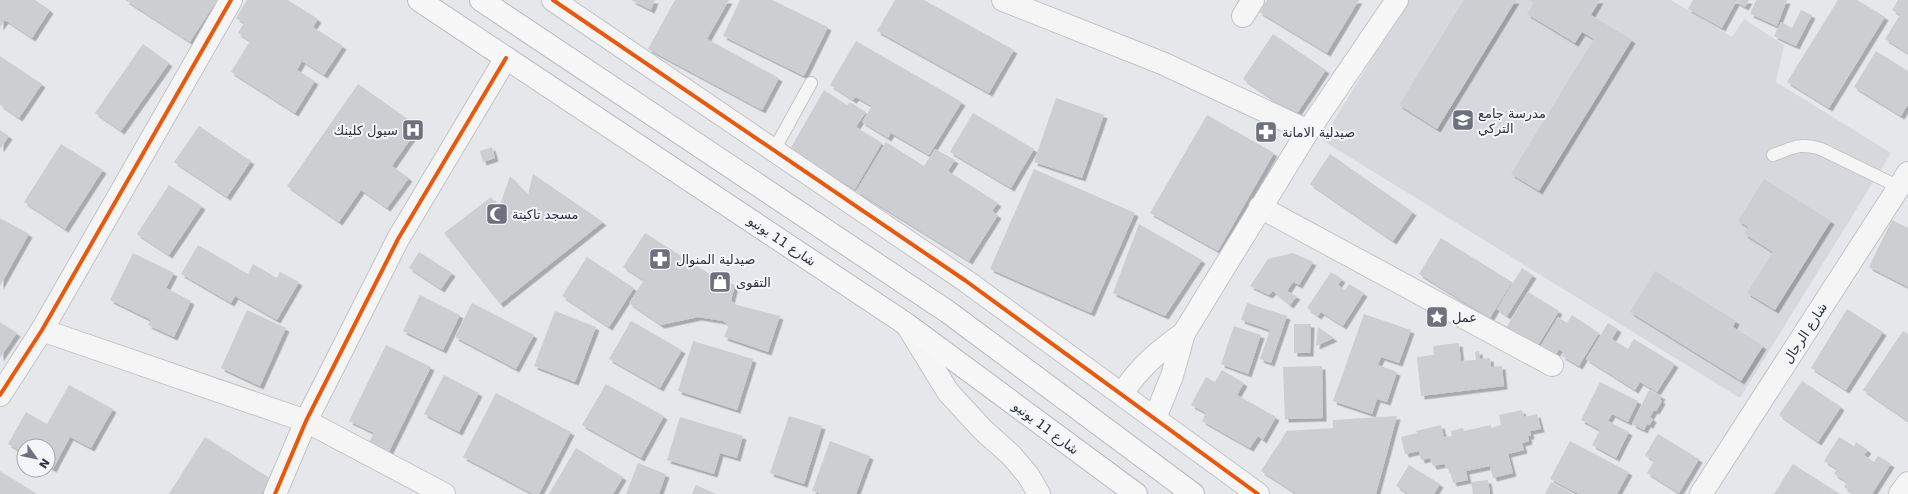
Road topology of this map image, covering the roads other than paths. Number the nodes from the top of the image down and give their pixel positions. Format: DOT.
graph roads {
  1 [pos="232,0"];
  2 [pos="419,0"];
  3 [pos="481,0"];
  4 [pos="554,0"];
  5 [pos="1003,0"];
  6 [pos="1397,0"];
  7 [pos="506,58"];
  8 [pos="811,83"];
  9 [pos="1308,131"];
  10 [pos="774,150"];
  11 [pos="1773,155"];
  12 [pos="1905,184"];
  13 [pos="1260,207"];
  14 [pos="906,324"];
  15 [pos="42,330"];
  16 [pos="1184,333"];
  17 [pos="1552,365"];
  18 [pos="1122,394"];
  19 [pos="0,395"];
  20 [pos="1155,418"];
  21 [pos="306,421"];
  22 [pos="1908,483"];
  23 [pos="275,494"];
  24 [pos="444,494"];
  25 [pos="1039,494"];
  26 [pos="1136,494"];
  27 [pos="1193,494"];
  28 [pos="1258,494"];
  29 [pos="1701,494"];
  30 [pos="1900,494"];
  1 -- 15 [label="street"];
  2 -- 7 [label="main road, شارع 11 يونيو"];
  3 -- 27 [label="main road"];
  4 -- 10 [label="street"];
  5 -- 9 [label="street"];
  6 -- 9 [label="main road"];
  7 -- 14 [label="main road, شارع 11 يونيو"];
  7 -- 21 [label="street"];
  8 -- 10 [label="lane"];
  9 -- 13 [label="main road"];
  10 -- 18 [label="street"];
  11 -- 12 [label="lane"];
  12 -- 29 [label="street, شارع الرجال"];
  13 -- 16 [label="main road"];
  13 -- 17 [label="street"];
  14 -- 25 [label="street"];
  14 -- 26 [label="main road, شارع 11 يونيو"];
  15 -- 19 [label="street"];
  15 -- 21 [label="street"];
  16 -- 18 [label="main road"];
  16 -- 20 [label="main road"];
  18 -- 20 [label="street"];
  20 -- 28 [label="street"];
  21 -- 23 [label="street"];
  21 -- 24 [label="street"];
  22 -- 30 [label="street"];
}
